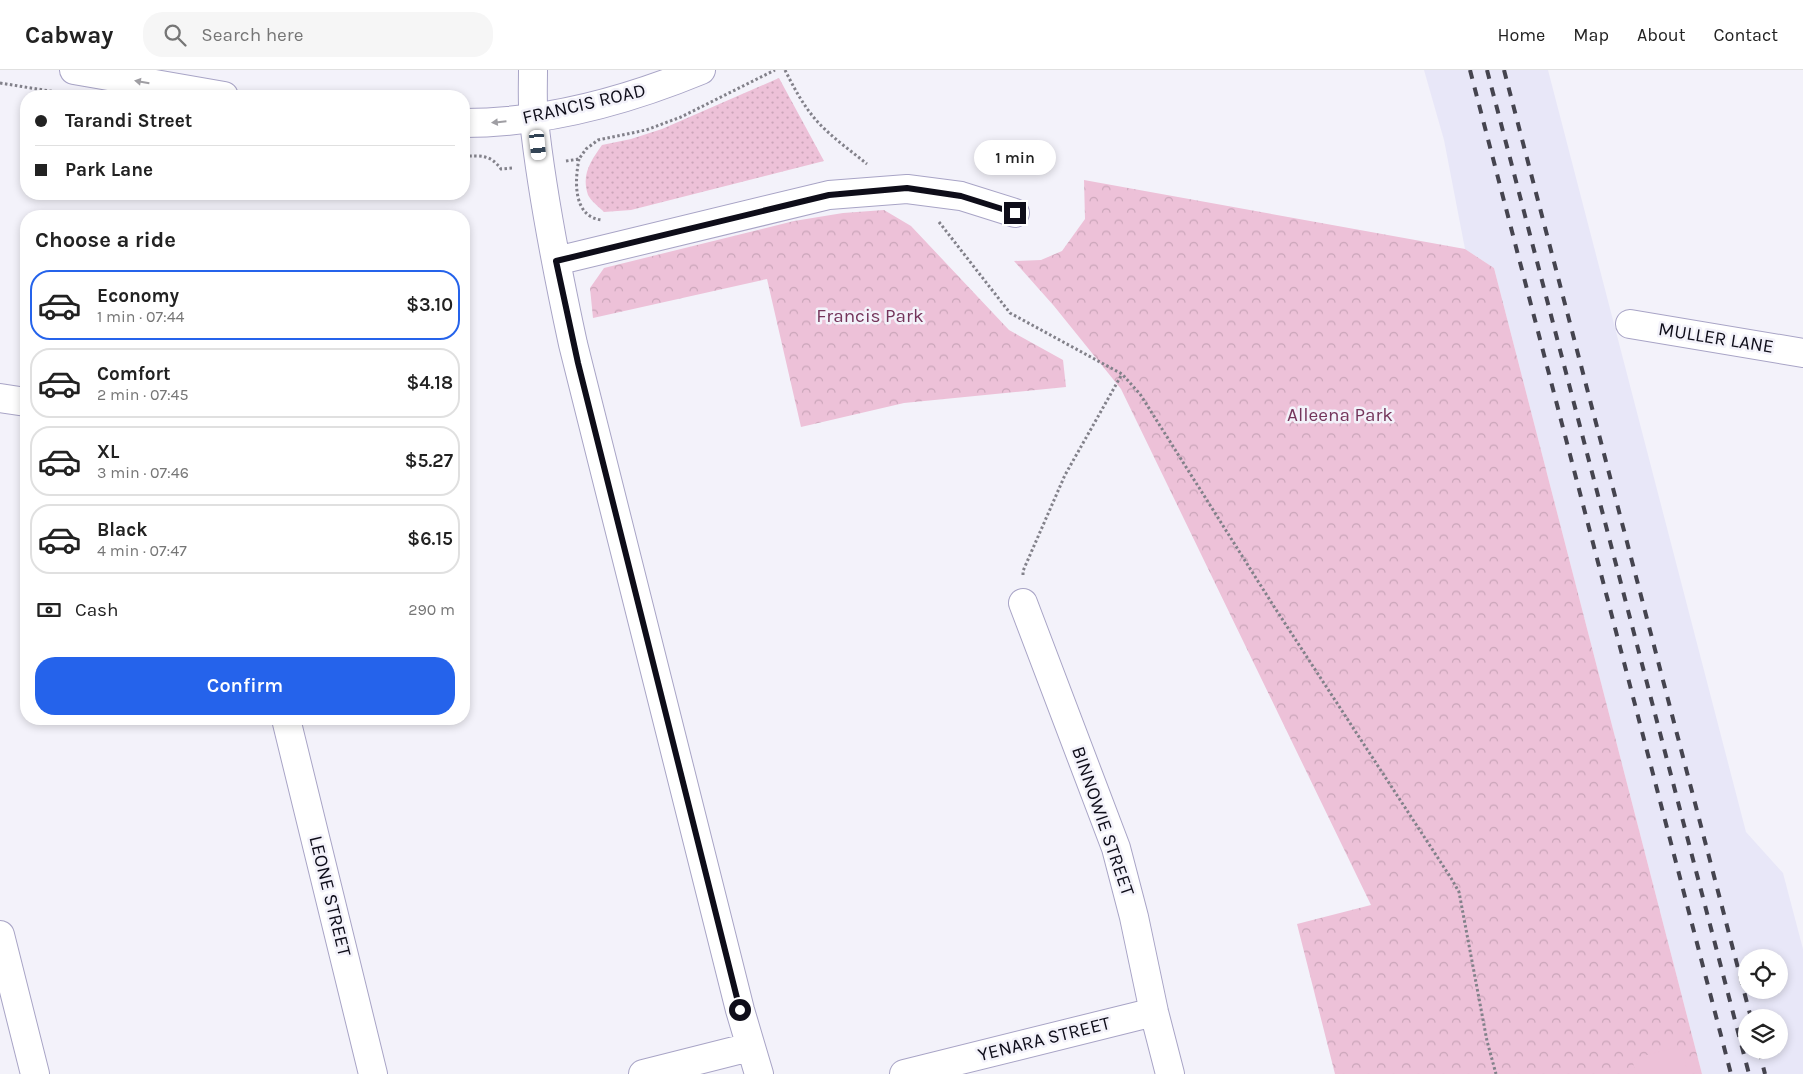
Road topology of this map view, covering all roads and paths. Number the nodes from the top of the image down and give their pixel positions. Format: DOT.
graph roads {
  1 [pos="533,70"];
  2 [pos="701,70"];
  3 [pos="775,70"];
  4 [pos="785,70"];
  5 [pos="68,82"];
  6 [pos="0,83"];
  7 [pos="157,90"];
  8 [pos="534,118"];
  9 [pos="470,123"];
  10 [pos="470,156"];
  11 [pos="579,159"];
  12 [pos="540,165"];
  13 [pos="863,168"];
  14 [pos="1015,213"];
  15 [pos="608,220"];
  16 [pos="938,220"];
  17 [pos="556,261"];
  18 [pos="1630,324"];
  19 [pos="1803,353"];
  20 [pos="1122,374"];
  21 [pos="0,398"];
  22 [pos="20,401"];
  23 [pos="1023,603"];
  24 [pos="287,725"];
  25 [pos="0,935"];
  26 [pos="5,976"];
  27 [pos="1154,1012"];
  28 [pos="750,1047"];
  29 [pos="35,1074"];
  30 [pos="374,1074"];
  31 [pos="643,1074"];
  32 [pos="759,1074"];
  33 [pos="904,1074"];
  34 [pos="1170,1074"];
  35 [pos="1496,1074"];
  1 -- 8 [label="street"];
  2 -- 8 [label="street, FRANCIS ROAD"];
  3 -- 11 [label="path"];
  4 -- 13 [label="path"];
  5 -- 6 [label="path"];
  7 -- 5 [label="street, one-way"];
  8 -- 9 [label="street, FRANCIS ROAD, one-way"];
  8 -- 12 [label="street"];
  10 -- 12 [label="path"];
  11 -- 12 [label="path"];
  11 -- 15 [label="path"];
  12 -- 17 [label="street"];
  14 -- 17 [label="street"];
  16 -- 20 [label="path"];
  17 -- 28 [label="street"];
  18 -- 19 [label="street, MULLER LANE"];
  20 -- 23 [label="path"];
  20 -- 35 [label="path"];
  21 -- 22 [label="street"];
  23 -- 27 [label="street, BINNOWIE STREET"];
  24 -- 30 [label="street, LEONE STREET"];
  25 -- 26 [label="street"];
  26 -- 29 [label="street"];
  27 -- 33 [label="street, YENARA STREET"];
  27 -- 34 [label="street, BINNOWIE STREET"];
  28 -- 31 [label="street"];
  28 -- 32 [label="street"];
}
